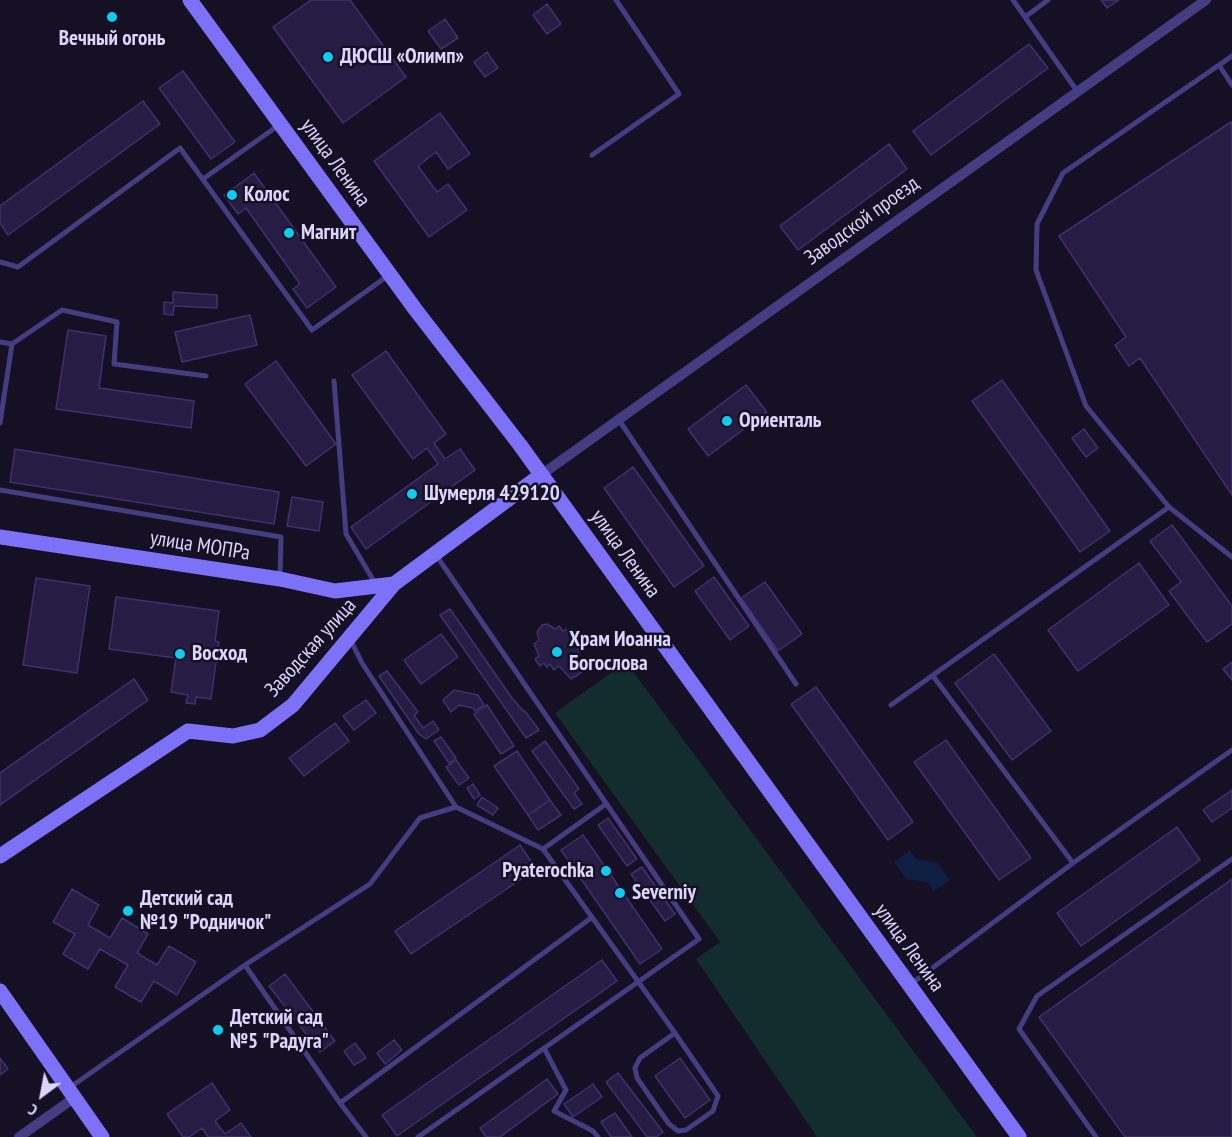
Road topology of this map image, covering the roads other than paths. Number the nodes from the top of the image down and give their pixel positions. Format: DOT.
graph roads {
  1 [pos="190,0"];
  2 [pos="616,0"];
  3 [pos="1013,0"];
  4 [pos="1048,0"];
  5 [pos="1206,0"];
  6 [pos="1025,17"];
  7 [pos="1232,56"];
  8 [pos="1219,65"];
  9 [pos="1232,85"];
  10 [pos="1077,91"];
  11 [pos="280,124"];
  12 [pos="592,155"];
  13 [pos="203,180"];
  14 [pos="0,262"];
  15 [pos="390,274"];
  16 [pos="0,342"];
  17 [pos="12,344"];
  18 [pos="206,376"];
  19 [pos="334,381"];
  20 [pos="618,419"];
  21 [pos="0,423"];
  22 [pos="541,475"];
  23 [pos="0,490"];
  24 [pos="1169,507"];
  25 [pos="0,537"];
  26 [pos="435,553"];
  27 [pos="1232,556"];
  28 [pos="280,579"];
  29 [pos="375,584"];
  30 [pos="394,584"];
  31 [pos="350,639"];
  32 [pos="933,676"];
  33 [pos="796,684"];
  34 [pos="891,705"];
  35 [pos="1232,750"];
  36 [pos="606,804"];
  37 [pos="456,807"];
  38 [pos="543,849"];
  39 [pos="0,856"];
  40 [pos="1232,859"];
  41 [pos="1073,863"];
  42 [pos="591,918"];
  43 [pos="245,965"];
  44 [pos="639,981"];
  45 [pos="910,985"];
  46 [pos="0,991"];
  47 [pos="675,1033"];
  48 [pos="544,1048"];
  49 [pos="71,1093"];
  50 [pos="340,1103"];
  51 [pos="19,1137"];
  52 [pos="102,1137"];
  53 [pos="366,1137"];
  54 [pos="418,1137"];
  55 [pos="598,1137"];
  56 [pos="1019,1137"];
  57 [pos="1096,1137"];
  1 -- 11 [label="main road, улица Ленина"];
  2 -- 12 [label="lane"];
  3 -- 6 [label="lane"];
  4 -- 6 [label="lane"];
  5 -- 10 [label="street, Заводской проезд"];
  6 -- 10 [label="lane"];
  7 -- 8 [label="lane"];
  8 -- 9 [label="lane"];
  8 -- 24 [label="lane"];
  10 -- 20 [label="street, Заводской проезд"];
  11 -- 13 [label="lane"];
  11 -- 15 [label="main road, улица Ленина"];
  13 -- 14 [label="lane"];
  13 -- 15 [label="lane"];
  15 -- 22 [label="main road, улица Ленина"];
  16 -- 17 [label="lane"];
  17 -- 18 [label="lane"];
  17 -- 21 [label="lane"];
  19 -- 29 [label="lane"];
  20 -- 22 [label="street, Заводской проезд"];
  20 -- 33 [label="lane"];
  22 -- 26 [label="main road, Заводская улица"];
  22 -- 45 [label="main road, улица Ленина"];
  23 -- 28 [label="lane"];
  24 -- 27 [label="lane"];
  24 -- 32 [label="lane"];
  25 -- 28 [label="main road, улица МОПРа"];
  26 -- 30 [label="main road, Заводская улица"];
  26 -- 36 [label="lane"];
  28 -- 29 [label="main road, улица МОПРа"];
  29 -- 30 [label="main road, улица МОПРа"];
  30 -- 31 [label="main road, Заводская улица"];
  31 -- 37 [label="lane"];
  31 -- 39 [label="main road, Заводская улица"];
  32 -- 34 [label="lane"];
  32 -- 41 [label="lane"];
  35 -- 41 [label="lane"];
  36 -- 38 [label="lane"];
  36 -- 44 [label="lane"];
  37 -- 38 [label="lane"];
  37 -- 43 [label="lane"];
  38 -- 42 [label="lane"];
  40 -- 57 [label="lane"];
  41 -- 45 [label="lane"];
  42 -- 44 [label="lane"];
  42 -- 50 [label="lane"];
  43 -- 49 [label="lane"];
  43 -- 50 [label="lane"];
  44 -- 47 [label="lane"];
  44 -- 48 [label="lane"];
  45 -- 56 [label="main road, улица Ленина"];
  46 -- 49 [label="main road"];
  47 -- 47 [label="lane"];
  48 -- 54 [label="lane"];
  48 -- 55 [label="lane"];
  49 -- 51 [label="street"];
  49 -- 52 [label="main road"];
  50 -- 53 [label="lane"];
}
